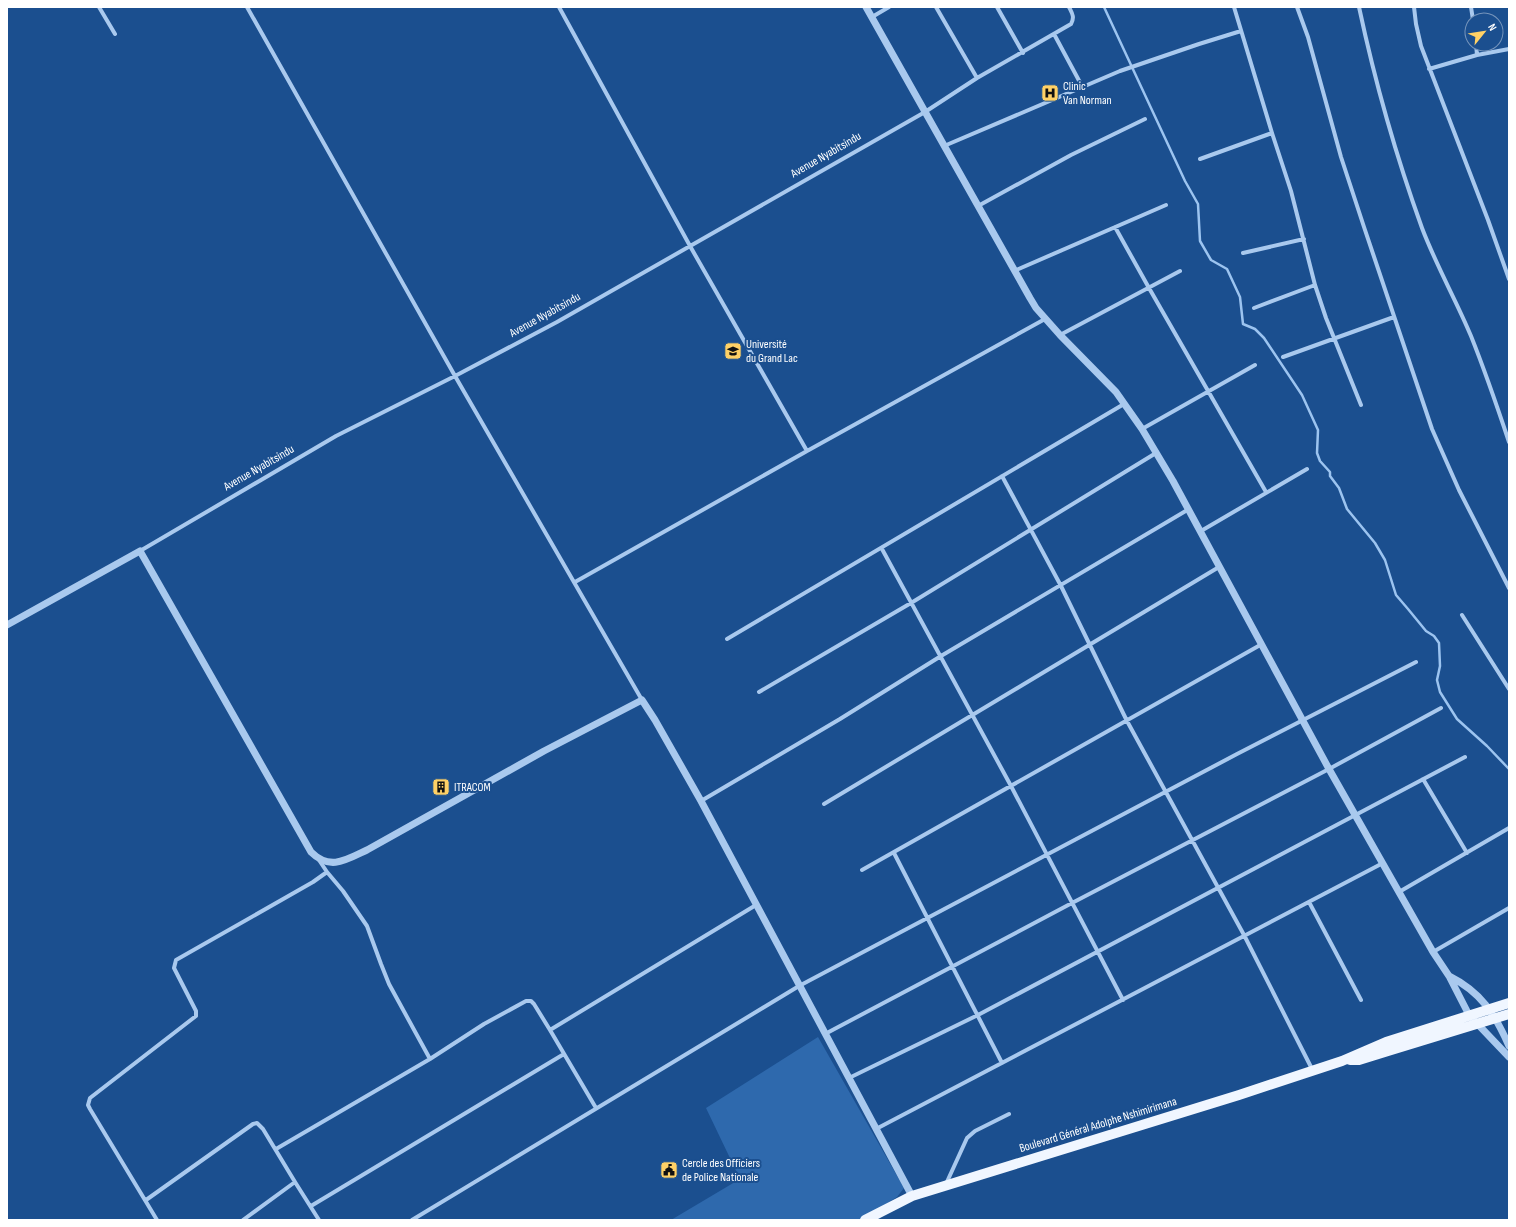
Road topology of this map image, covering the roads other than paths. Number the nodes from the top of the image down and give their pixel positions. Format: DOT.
graph roads {
  1 [pos="99,7"];
  2 [pos="247,7"];
  3 [pos="558,7"];
  4 [pos="866,7"];
  5 [pos="889,7"];
  6 [pos="936,7"];
  7 [pos="997,7"];
  8 [pos="1069,7"];
  9 [pos="1234,7"];
  10 [pos="1297,7"];
  11 [pos="1359,7"];
  12 [pos="1414,7"];
  13 [pos="872,17"];
  14 [pos="1242,31"];
  15 [pos="115,34"];
  16 [pos="1054,34"];
  17 [pos="1509,49"];
  18 [pos="1477,52"];
  19 [pos="1023,53"];
  20 [pos="1477,55"];
  21 [pos="1429,68"];
  22 [pos="977,78"];
  23 [pos="1083,88"];
  24 [pos="925,112"];
  25 [pos="1145,119"];
  26 [pos="1272,134"];
  27 [pos="944,146"];
  28 [pos="1200,160"];
  29 [pos="1166,205"];
  30 [pos="978,206"];
  31 [pos="1115,227"];
  32 [pos="1304,239"];
  33 [pos="690,246"];
  34 [pos="1243,253"];
  35 [pos="1014,271"];
  36 [pos="1180,271"];
  37 [pos="1509,279"];
  38 [pos="1316,285"];
  39 [pos="1149,288"];
  40 [pos="1254,308"];
  41 [pos="1394,317"];
  42 [pos="1045,319"];
  43 [pos="1060,335"];
  44 [pos="1335,339"];
  45 [pos="1283,357"];
  46 [pos="1255,365"];
  47 [pos="455,376"];
  48 [pos="1209,391"];
  49 [pos="1125,403"];
  50 [pos="1361,405"];
  51 [pos="1142,429"];
  52 [pos="1509,442"];
  53 [pos="807,451"];
  54 [pos="1156,453"];
  55 [pos="1307,469"];
  56 [pos="1002,476"];
  57 [pos="1266,492"];
  58 [pos="1188,509"];
  59 [pos="1031,529"];
  60 [pos="1201,531"];
  61 [pos="882,548"];
  62 [pos="140,551"];
  63 [pos="1219,567"];
  64 [pos="575,582"];
  65 [pos="1061,586"];
  66 [pos="1509,588"];
  67 [pos="911,603"];
  68 [pos="1462,615"];
  69 [pos="7,625"];
  70 [pos="727,639"];
  71 [pos="1090,643"];
  72 [pos="1262,644"];
  73 [pos="941,656"];
  74 [pos="1416,662"];
  75 [pos="1509,689"];
  76 [pos="759,692"];
  77 [pos="642,700"];
  78 [pos="1441,708"];
  79 [pos="973,715"];
  80 [pos="1304,720"];
  81 [pos="1127,721"];
  82 [pos="1465,756"];
  83 [pos="1329,769"];
  84 [pos="1423,779"];
  85 [pos="1011,786"];
  86 [pos="1166,792"];
  87 [pos="701,801"];
  88 [pos="824,804"];
  89 [pos="1356,815"];
  90 [pos="1509,828"];
  91 [pos="1193,840"];
  92 [pos="894,853"];
  93 [pos="1467,853"];
  94 [pos="1047,855"];
  95 [pos="318,860"];
  96 [pos="1383,863"];
  97 [pos="862,870"];
  98 [pos="327,872"];
  99 [pos="1217,887"];
  100 [pos="1399,892"];
  101 [pos="1309,902"];
  102 [pos="1072,903"];
  103 [pos="756,905"];
  104 [pos="1509,908"];
  105 [pos="928,918"];
  106 [pos="1244,936"];
  107 [pos="1098,951"];
  108 [pos="1433,952"];
  109 [pos="953,966"];
  110 [pos="1449,976"];
  111 [pos="799,986"];
  112 [pos="1123,1000"];
  113 [pos="1361,1000"];
  114 [pos="1509,1003"];
  115 [pos="1493,1014"];
  116 [pos="1509,1014"];
  117 [pos="978,1015"];
  118 [pos="1469,1015"];
  119 [pos="1477,1023"];
  120 [pos="550,1030"];
  121 [pos="825,1034"];
  122 [pos="1509,1046"];
  123 [pos="564,1054"];
  124 [pos="1509,1057"];
  125 [pos="430,1059"];
  126 [pos="1342,1061"];
  127 [pos="1002,1063"];
  128 [pos="1313,1070"];
  129 [pos="848,1078"];
  130 [pos="596,1108"];
  131 [pos="1009,1114"];
  132 [pos="876,1129"];
  133 [pos="276,1149"];
  134 [pos="295,1182"];
  135 [pos="945,1186"];
  136 [pos="912,1196"];
  137 [pos="146,1200"];
  138 [pos="312,1206"];
  139 [pos="157,1220"];
  140 [pos="243,1220"];
  141 [pos="319,1220"];
  142 [pos="412,1220"];
  143 [pos="865,1220"];
  1 -- 15 [label="street"];
  2 -- 47 [label="street"];
  3 -- 33 [label="street"];
  4 -- 13 [label="street"];
  5 -- 13 [label="street"];
  6 -- 22 [label="street"];
  7 -- 19 [label="street"];
  8 -- 16 [label="street, Avenue Nyabitsindu"];
  9 -- 14 [label="street"];
  10 -- 41 [label="street"];
  11 -- 52 [label="street"];
  12 -- 21 [label="street"];
  13 -- 24 [label="street"];
  14 -- 23 [label="street"];
  14 -- 26 [label="street"];
  16 -- 19 [label="street, Avenue Nyabitsindu"];
  16 -- 23 [label="street"];
  17 -- 20 [label="street"];
  18 -- 20 [label="street"];
  19 -- 22 [label="street, Avenue Nyabitsindu"];
  20 -- 21 [label="street"];
  21 -- 37 [label="street"];
  22 -- 24 [label="street, Avenue Nyabitsindu"];
  23 -- 27 [label="street"];
  24 -- 27 [label="street"];
  24 -- 33 [label="street, Avenue Nyabitsindu"];
  25 -- 30 [label="street"];
  26 -- 28 [label="street"];
  26 -- 32 [label="street"];
  27 -- 30 [label="street"];
  29 -- 31 [label="street"];
  30 -- 35 [label="street"];
  31 -- 35 [label="street"];
  31 -- 39 [label="street"];
  32 -- 34 [label="street"];
  32 -- 38 [label="street"];
  33 -- 47 [label="street, Avenue Nyabitsindu"];
  33 -- 53 [label="street"];
  35 -- 42 [label="street"];
  36 -- 39 [label="street"];
  38 -- 40 [label="street"];
  38 -- 44 [label="street"];
  39 -- 43 [label="street"];
  39 -- 48 [label="street"];
  41 -- 44 [label="street"];
  41 -- 66 [label="street"];
  42 -- 43 [label="street"];
  42 -- 53 [label="street"];
  43 -- 49 [label="street"];
  44 -- 45 [label="street"];
  44 -- 50 [label="street"];
  46 -- 48 [label="street"];
  47 -- 62 [label="street, Avenue Nyabitsindu"];
  47 -- 64 [label="street"];
  48 -- 51 [label="street"];
  48 -- 57 [label="street"];
  49 -- 51 [label="street"];
  49 -- 56 [label="street"];
  51 -- 54 [label="street"];
  53 -- 64 [label="street"];
  54 -- 58 [label="street"];
  54 -- 59 [label="street"];
  55 -- 57 [label="street"];
  56 -- 59 [label="street"];
  56 -- 61 [label="street"];
  57 -- 60 [label="street"];
  58 -- 60 [label="street"];
  58 -- 65 [label="street"];
  59 -- 65 [label="street"];
  59 -- 67 [label="street"];
  60 -- 63 [label="street"];
  61 -- 67 [label="street"];
  61 -- 70 [label="street"];
  62 -- 69 [label="street, Avenue Nyabitsindu"];
  62 -- 95 [label="street"];
  63 -- 71 [label="street"];
  63 -- 72 [label="street"];
  64 -- 77 [label="street"];
  65 -- 71 [label="street"];
  65 -- 73 [label="street"];
  67 -- 73 [label="street"];
  67 -- 76 [label="street"];
  68 -- 75 [label="street"];
  71 -- 79 [label="street"];
  71 -- 81 [label="street"];
  72 -- 80 [label="street"];
  72 -- 81 [label="street"];
  73 -- 79 [label="street"];
  73 -- 87 [label="street"];
  74 -- 80 [label="street"];
  77 -- 87 [label="street"];
  77 -- 95 [label="street"];
  78 -- 83 [label="street"];
  79 -- 85 [label="street"];
  79 -- 88 [label="street"];
  80 -- 83 [label="street"];
  80 -- 86 [label="street"];
  81 -- 85 [label="street"];
  81 -- 86 [label="street"];
  82 -- 84 [label="street"];
  83 -- 89 [label="street"];
  83 -- 91 [label="street"];
  84 -- 89 [label="street"];
  84 -- 93 [label="street"];
  85 -- 92 [label="street"];
  85 -- 94 [label="street"];
  86 -- 91 [label="street"];
  86 -- 94 [label="street"];
  87 -- 103 [label="street"];
  89 -- 96 [label="street"];
  89 -- 99 [label="street"];
  90 -- 93 [label="street"];
  91 -- 99 [label="street"];
  91 -- 102 [label="street"];
  92 -- 97 [label="street"];
  92 -- 105 [label="street"];
  93 -- 100 [label="street"];
  94 -- 102 [label="street"];
  94 -- 105 [label="street"];
  95 -- 98 [label="street"];
  96 -- 100 [label="street"];
  96 -- 101 [label="street"];
  98 -- 125 [label="street"];
  98 -- 137 [label="street"];
  99 -- 106 [label="street"];
  99 -- 107 [label="street"];
  100 -- 108 [label="street"];
  101 -- 106 [label="street"];
  101 -- 113 [label="street"];
  102 -- 107 [label="street"];
  102 -- 109 [label="street"];
  103 -- 111 [label="street"];
  103 -- 120 [label="street"];
  104 -- 108 [label="street"];
  105 -- 109 [label="street"];
  105 -- 111 [label="street"];
  106 -- 112 [label="street"];
  106 -- 128 [label="street"];
  107 -- 112 [label="street"];
  107 -- 117 [label="street"];
  108 -- 110 [label="street"];
  109 -- 117 [label="street"];
  109 -- 121 [label="street"];
  110 -- 115 [label="street"];
  110 -- 118 [label="street"];
  111 -- 121 [label="street"];
  111 -- 130 [label="street"];
  112 -- 127 [label="street"];
  114 -- 115 [label="main road, Boulevard Général Adolphe Nshimirimana"];
  115 -- 116 [label="main road, Boulevard Général Adolphe Nshimirimana"];
  115 -- 118 [label="main road, Boulevard Général Adolphe Nshimirimana"];
  115 -- 119 [label="main road, Boulevard Général Adolphe Nshimirimana"];
  115 -- 122 [label="street"];
  117 -- 127 [label="street"];
  117 -- 129 [label="street"];
  118 -- 119 [label="street"];
  118 -- 126 [label="main road, Boulevard Général Adolphe Nshimirimana"];
  119 -- 124 [label="street"];
  119 -- 126 [label="main road, Boulevard Général Adolphe Nshimirimana"];
  120 -- 123 [label="street"];
  120 -- 125 [label="street"];
  121 -- 129 [label="street"];
  123 -- 130 [label="street"];
  123 -- 138 [label="street"];
  125 -- 133 [label="street"];
  126 -- 128 [label="main road, Boulevard Général Adolphe Nshimirimana"];
  127 -- 132 [label="street"];
  128 -- 135 [label="main road, Boulevard Général Adolphe Nshimirimana"];
  129 -- 132 [label="street"];
  130 -- 142 [label="street"];
  131 -- 135 [label="street"];
  132 -- 136 [label="street"];
  133 -- 134 [label="street"];
  133 -- 137 [label="street"];
  134 -- 138 [label="street"];
  134 -- 140 [label="street"];
  135 -- 136 [label="main road, Boulevard Général Adolphe Nshimirimana"];
  136 -- 143 [label="main road, Boulevard Général Adolphe Nshimirimana"];
  137 -- 139 [label="street"];
  138 -- 141 [label="street"];
}
